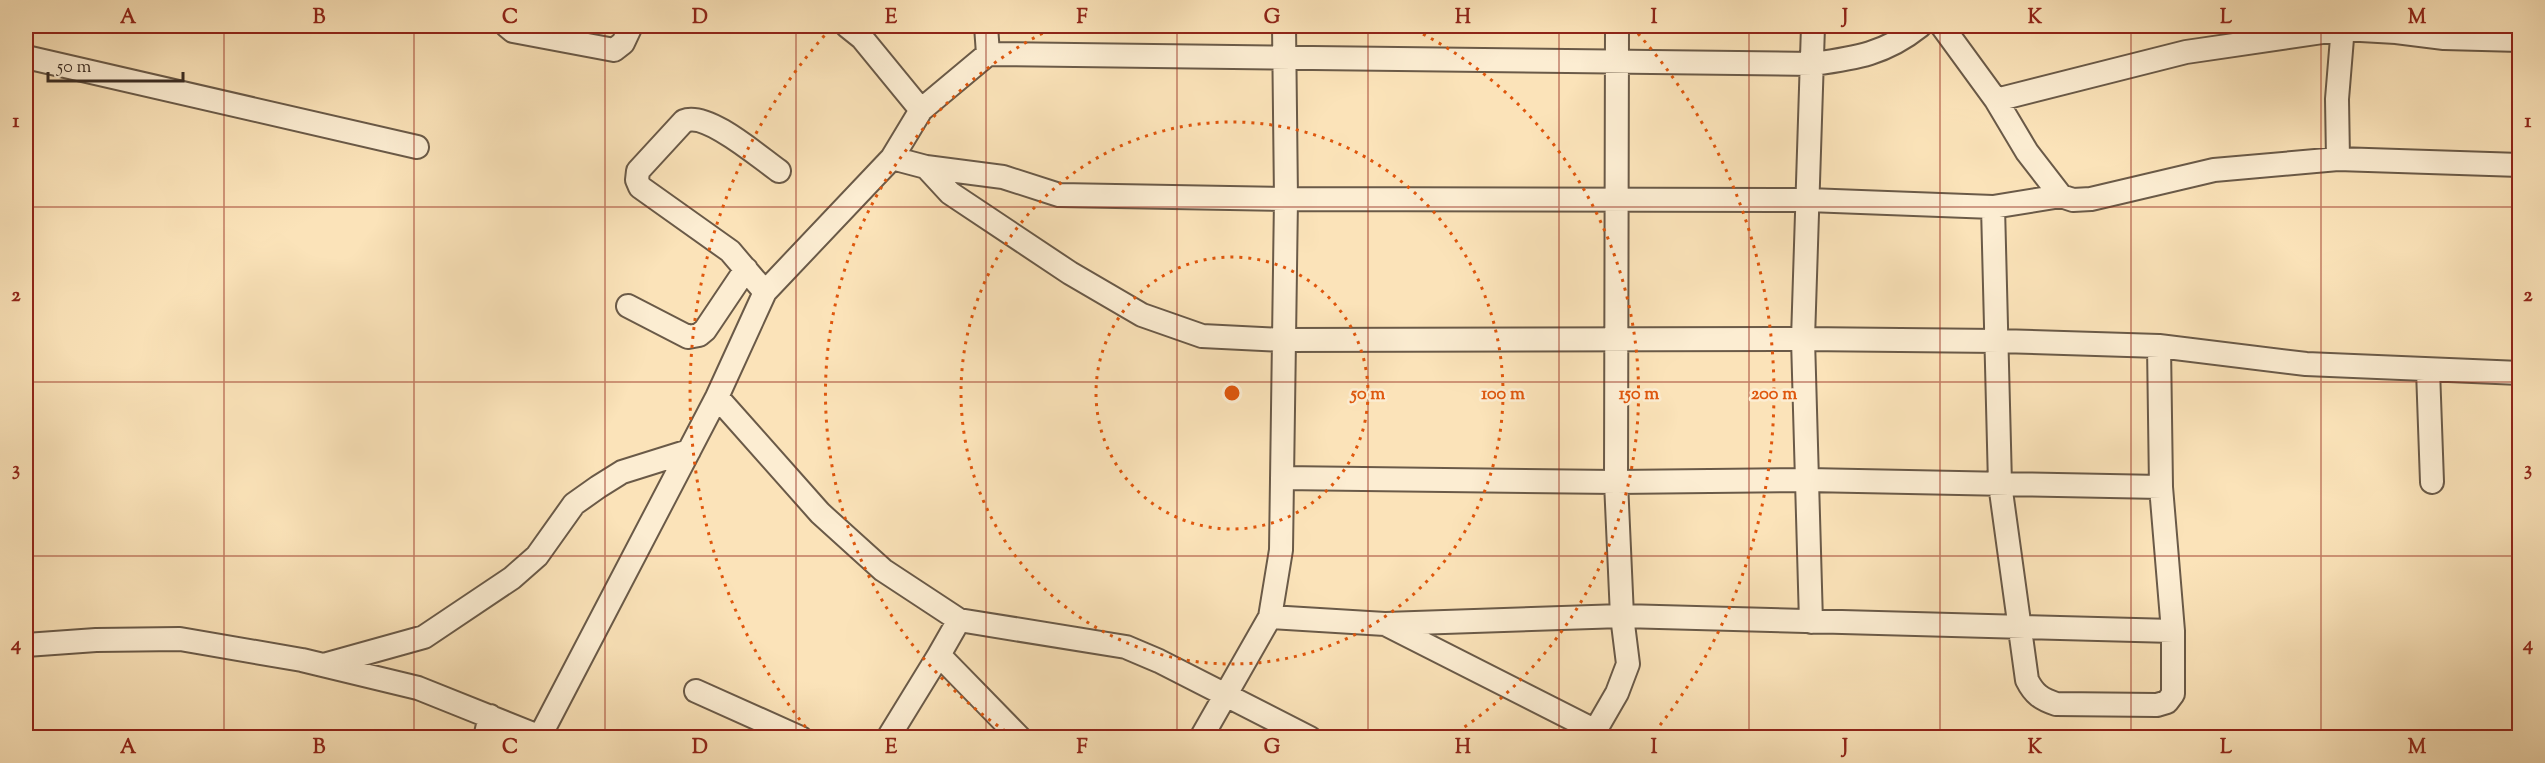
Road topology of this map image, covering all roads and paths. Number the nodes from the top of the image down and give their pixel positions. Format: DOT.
graph roads {
  1 [pos="507,26"];
  2 [pos="631,26"];
  3 [pos="848,26"];
  4 [pos="986,26"];
  5 [pos="1284,26"];
  6 [pos="1617,26"];
  7 [pos="1813,26"];
  8 [pos="1920,26"];
  9 [pos="1942,26"];
  10 [pos="2343,27"];
  11 [pos="2520,40"];
  12 [pos="988,54"];
  13 [pos="26,57"];
  14 [pos="1283,58"];
  15 [pos="1617,62"];
  16 [pos="1813,64"];
  17 [pos="1996,100"];
  18 [pos="921,110"];
  19 [pos="417,147"];
  20 [pos="892,158"];
  21 [pos="2338,159"];
  22 [pos="2520,165"];
  23 [pos="926,167"];
  24 [pos="779,171"];
  25 [pos="2061,196"];
  26 [pos="1286,199"];
  27 [pos="1616,199"];
  28 [pos="1808,200"];
  29 [pos="1993,207"];
  30 [pos="746,269"];
  31 [pos="765,292"];
  32 [pos="628,306"];
  33 [pos="1803,339"];
  34 [pos="1284,340"];
  35 [pos="1615,340"];
  36 [pos="1998,341"];
  37 [pos="2159,346"];
  38 [pos="2428,370"];
  39 [pos="2520,373"];
  40 [pos="717,397"];
  41 [pos="688,451"];
  42 [pos="1282,478"];
  43 [pos="1808,480"];
  44 [pos="1616,482"];
  45 [pos="2432,482"];
  46 [pos="2000,484"];
  47 [pos="2161,488"];
  48 [pos="1622,616"];
  49 [pos="1270,617"];
  50 [pos="959,620"];
  51 [pos="1811,622"];
  52 [pos="1385,624"];
  53 [pos="2019,626"];
  54 [pos="2173,631"];
  55 [pos="26,645"];
  56 [pos="939,655"];
  57 [pos="323,665"];
  58 [pos="696,691"];
  59 [pos="1225,694"];
  60 [pos="487,727"];
  61 [pos="1593,734"];
  62 [pos="540,737"];
  63 [pos="801,738"];
  64 [pos="888,738"];
  65 [pos="1020,738"];
  66 [pos="1201,738"];
  67 [pos="1310,738"];
  1 -- 2 [label="street"];
  3 -- 18 [label="street"];
  4 -- 12 [label="street"];
  5 -- 14 [label="street"];
  6 -- 15 [label="street"];
  7 -- 16 [label="street"];
  8 -- 16 [label="street"];
  9 -- 17 [label="street"];
  10 -- 11 [label="street"];
  10 -- 17 [label="street"];
  10 -- 21 [label="street"];
  12 -- 14 [label="street"];
  12 -- 18 [label="street"];
  13 -- 19 [label="street"];
  14 -- 15 [label="street"];
  14 -- 26 [label="street"];
  15 -- 16 [label="street"];
  15 -- 27 [label="street"];
  16 -- 28 [label="street"];
  17 -- 25 [label="street"];
  18 -- 20 [label="street"];
  20 -- 23 [label="street"];
  20 -- 31 [label="street"];
  21 -- 22 [label="street"];
  21 -- 25 [label="street"];
  23 -- 26 [label="street"];
  23 -- 34 [label="street"];
  24 -- 30 [label="street"];
  25 -- 29 [label="street"];
  26 -- 27 [label="street"];
  26 -- 34 [label="street"];
  27 -- 28 [label="street"];
  27 -- 35 [label="street"];
  28 -- 29 [label="street"];
  28 -- 33 [label="street"];
  29 -- 36 [label="street"];
  30 -- 31 [label="street"];
  30 -- 32 [label="street"];
  31 -- 40 [label="street"];
  33 -- 35 [label="street"];
  33 -- 36 [label="street"];
  33 -- 43 [label="street"];
  34 -- 35 [label="street"];
  34 -- 42 [label="street"];
  35 -- 44 [label="street"];
  36 -- 37 [label="street"];
  36 -- 46 [label="street"];
  37 -- 38 [label="street"];
  37 -- 47 [label="street"];
  38 -- 39 [label="street"];
  38 -- 45 [label="street"];
  40 -- 41 [label="street"];
  40 -- 50 [label="street"];
  41 -- 57 [label="street"];
  41 -- 62 [label="street"];
  42 -- 44 [label="street"];
  42 -- 49 [label="street"];
  43 -- 44 [label="street"];
  43 -- 46 [label="street"];
  43 -- 51 [label="street"];
  44 -- 48 [label="street"];
  46 -- 47 [label="street"];
  46 -- 53 [label="street"];
  47 -- 54 [label="street"];
  48 -- 51 [label="street"];
  48 -- 52 [label="street"];
  48 -- 61 [label="street"];
  49 -- 52 [label="street"];
  49 -- 59 [label="street"];
  50 -- 56 [label="street"];
  50 -- 59 [label="street"];
  51 -- 53 [label="street"];
  52 -- 61 [label="street"];
  53 -- 54 [label="street"];
  53 -- 54 [label="street"];
  55 -- 57 [label="street"];
  56 -- 64 [label="street"];
  56 -- 65 [label="street"];
  57 -- 60 [label="street"];
  58 -- 63 [label="street"];
  59 -- 66 [label="street"];
  59 -- 67 [label="street"];
  60 -- 62 [label="street"];
}
